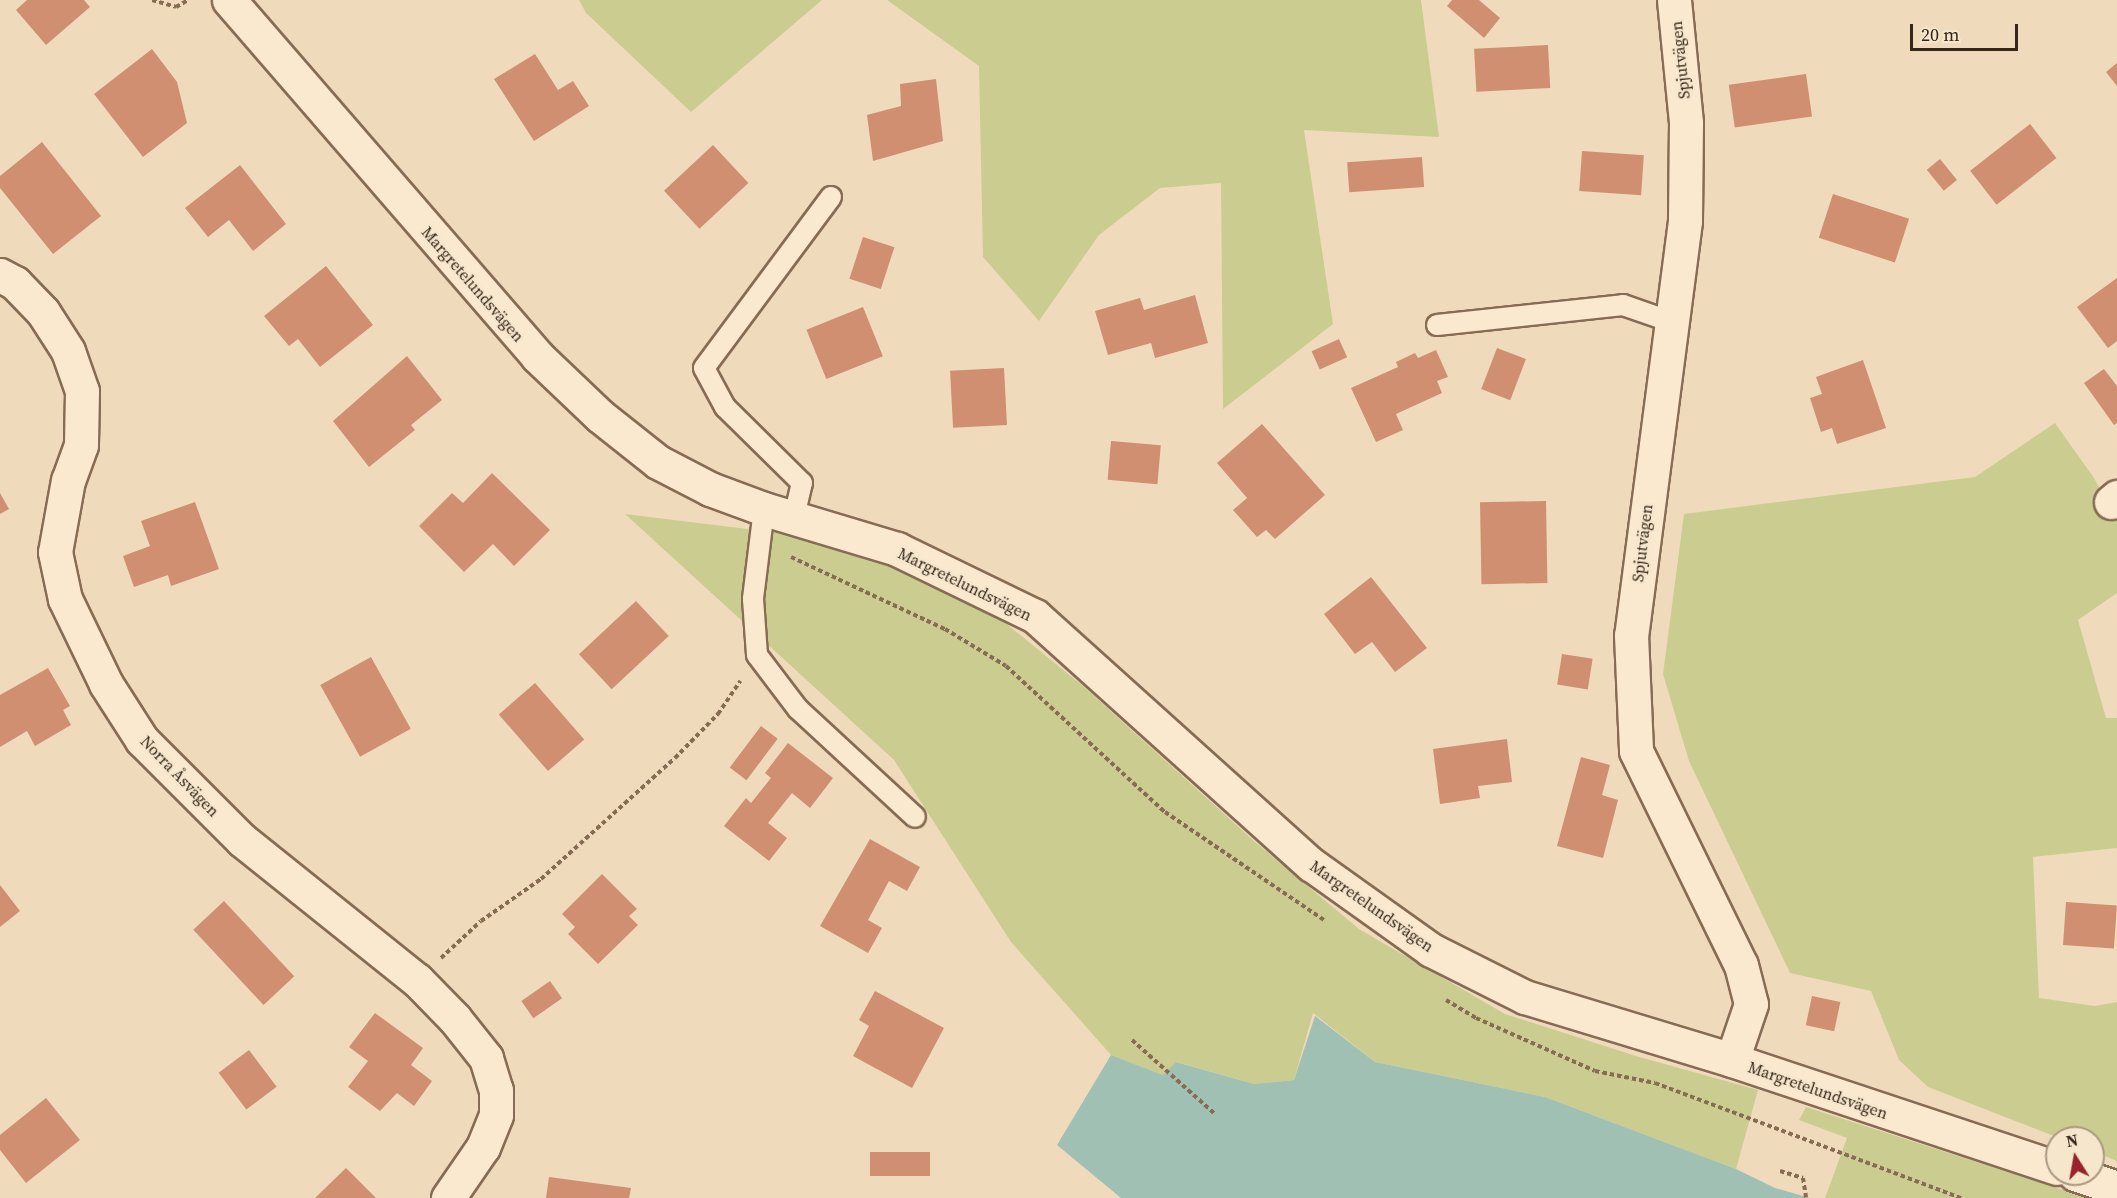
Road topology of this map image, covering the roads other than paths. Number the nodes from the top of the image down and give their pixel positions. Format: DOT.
graph roads {
  1 [pos="229,0"];
  2 [pos="1674,0"];
  3 [pos="831,197"];
  4 [pos="0,275"];
  5 [pos="1669,321"];
  6 [pos="1437,325"];
  7 [pos="779,513"];
  8 [pos="915,818"];
  9 [pos="1732,1060"];
  10 [pos="2045,1164"];
  11 [pos="448,1198"];
  1 -- 7 [label="street, Margretelundsvägen"];
  2 -- 5 [label="street, Spjutvägen"];
  3 -- 7 [label="lane"];
  4 -- 11 [label="street, Norra Åsvägen"];
  5 -- 6 [label="lane"];
  5 -- 9 [label="street, Spjutvägen"];
  7 -- 8 [label="lane"];
  7 -- 9 [label="street, Margretelundsvägen"];
  9 -- 10 [label="street, Margretelundsvägen"];
}
